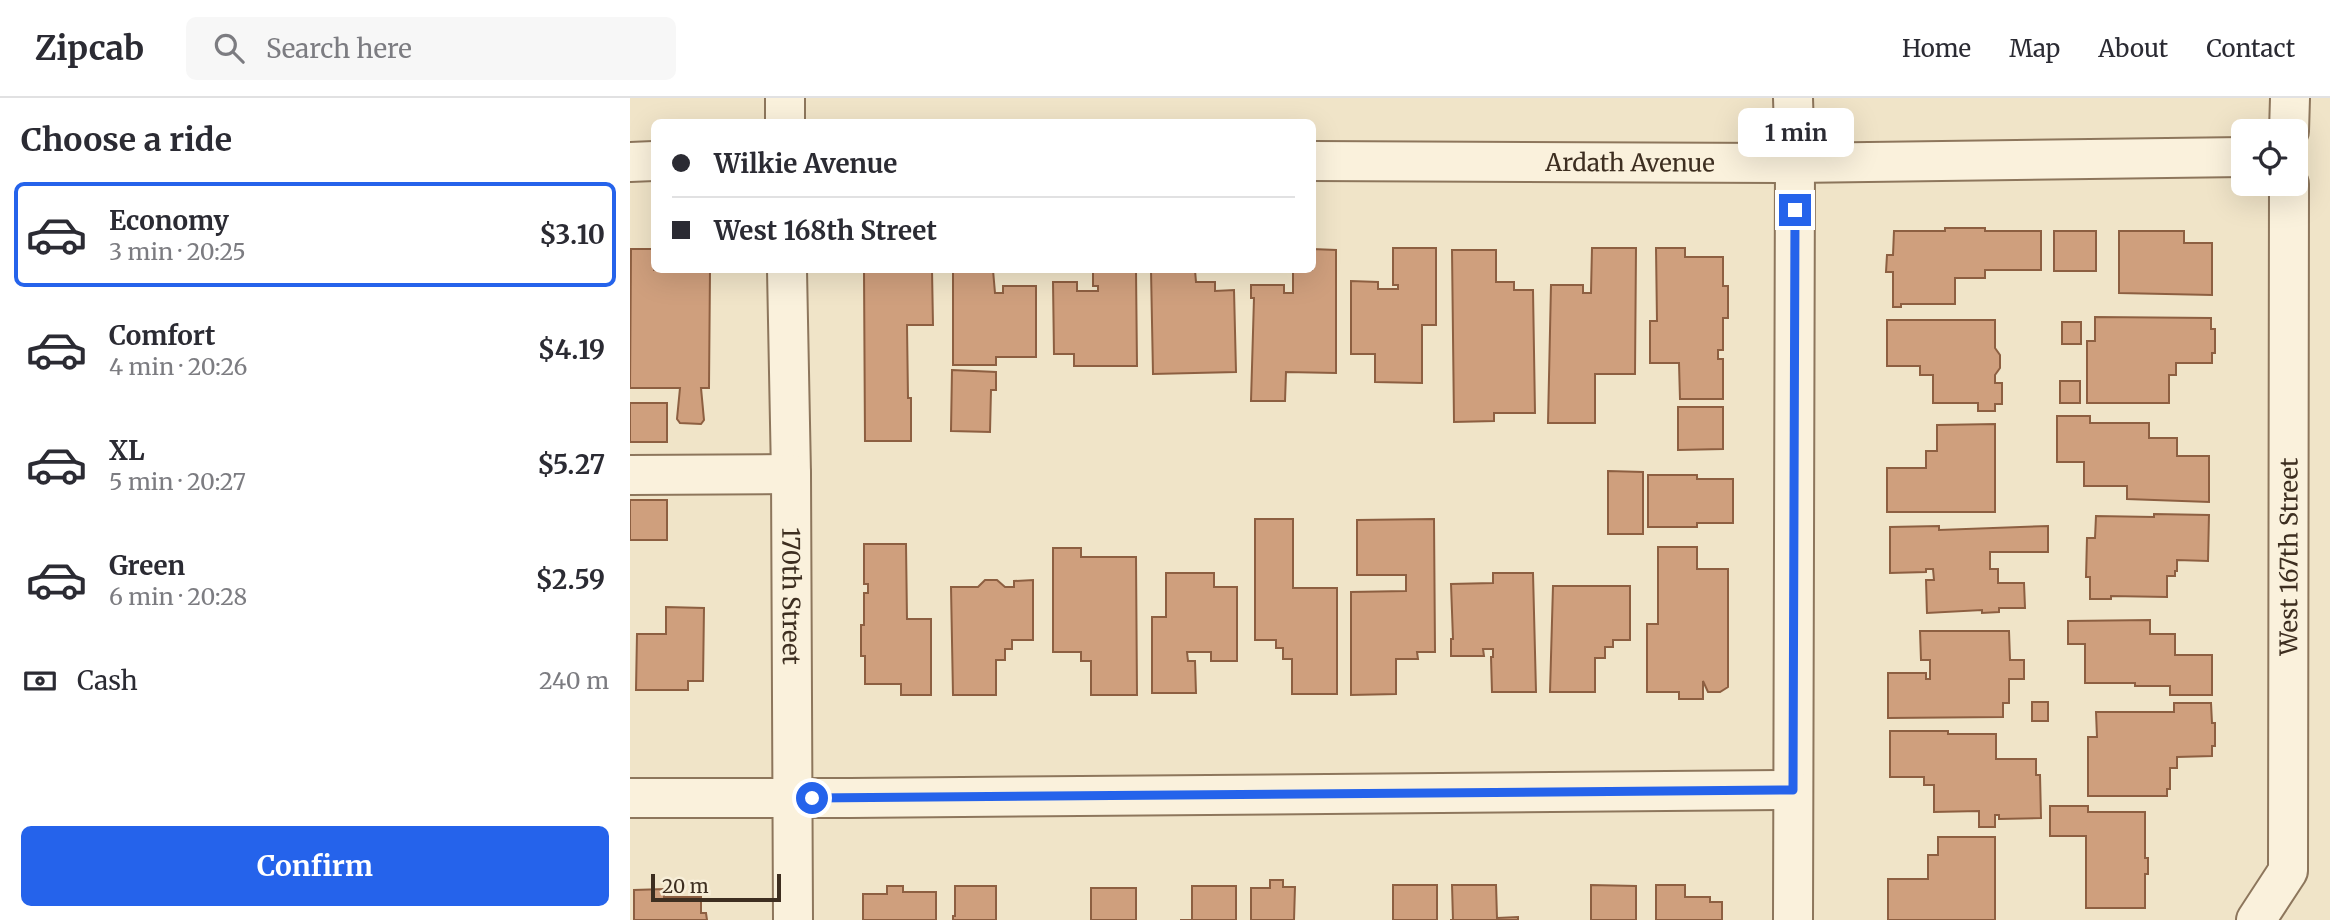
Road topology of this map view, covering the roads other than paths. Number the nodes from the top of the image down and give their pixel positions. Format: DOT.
graph roads {
  1 [pos="785,98"];
  2 [pos="1793,98"];
  3 [pos="2290,98"];
  4 [pos="785,119"];
  5 [pos="2289,119"];
  6 [pos="2231,157"];
  7 [pos="1316,161"];
  8 [pos="630,162"];
  9 [pos="651,162"];
  10 [pos="1795,163"];
  11 [pos="2289,196"];
  12 [pos="787,273"];
  13 [pos="791,474"];
  14 [pos="630,475"];
  15 [pos="1793,790"];
  16 [pos="630,798"];
  17 [pos="793,798"];
  18 [pos="793,920"];
  19 [pos="1793,920"];
  20 [pos="2256,920"];
  1 -- 4 [label="street"];
  2 -- 10 [label="street"];
  3 -- 5 [label="street"];
  6 -- 10 [label="street, Ardath Avenue"];
  7 -- 10 [label="street, Ardath Avenue"];
  8 -- 9 [label="street"];
  10 -- 15 [label="street"];
  11 -- 20 [label="street, West 167th Street"];
  12 -- 13 [label="street, 170th Street"];
  13 -- 14 [label="street"];
  13 -- 17 [label="street, 170th Street"];
  15 -- 17 [label="street"];
  15 -- 19 [label="street"];
  16 -- 17 [label="street"];
  17 -- 18 [label="street, 170th Street"];
}
